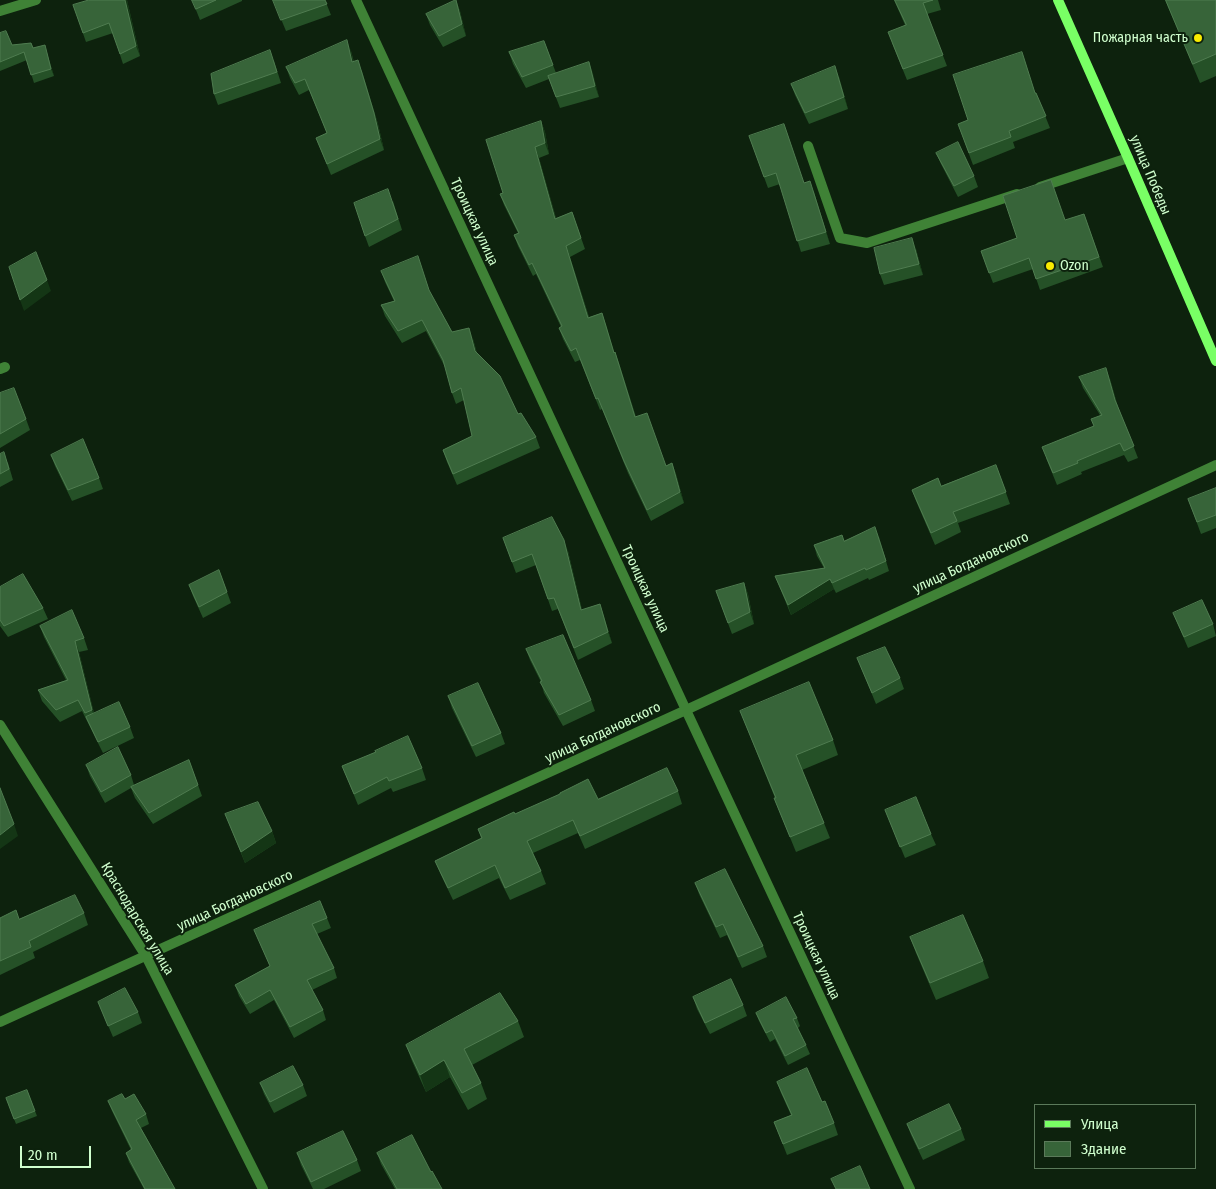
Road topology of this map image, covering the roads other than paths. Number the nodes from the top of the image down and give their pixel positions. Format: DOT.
graph roads {
  1 [pos="36,0"];
  2 [pos="356,0"];
  3 [pos="1058,0"];
  4 [pos="0,12"];
  5 [pos="808,146"];
  6 [pos="1128,158"];
  7 [pos="1216,362"];
  8 [pos="1216,465"];
  9 [pos="686,710"];
  10 [pos="0,724"];
  11 [pos="146,956"];
  12 [pos="0,1022"];
  13 [pos="263,1189"];
  14 [pos="910,1189"];
  1 -- 4 [label="street"];
  2 -- 9 [label="street, Троицкая улица"];
  3 -- 6 [label="street, улица Победы"];
  5 -- 6 [label="street"];
  6 -- 7 [label="street, улица Победы"];
  8 -- 9 [label="street, улица Богдановского"];
  9 -- 11 [label="street, улица Богдановского"];
  9 -- 14 [label="street, Троицкая улица"];
  10 -- 11 [label="street, Краснодарская улица"];
  11 -- 12 [label="street, улица Богдановского"];
  11 -- 13 [label="street, Краснодарская улица"];
}
